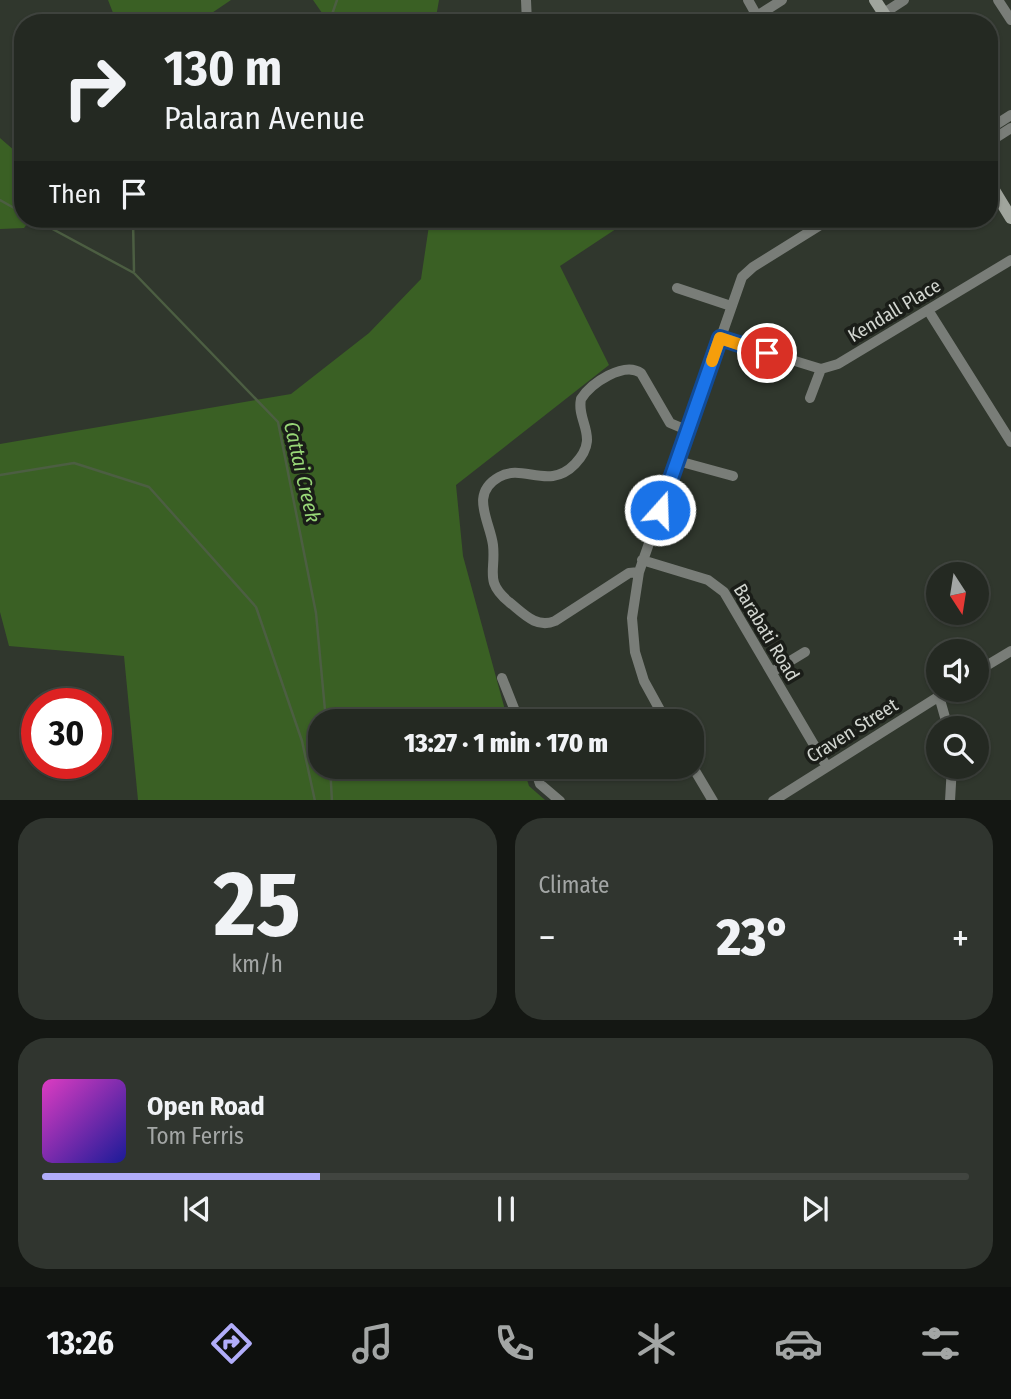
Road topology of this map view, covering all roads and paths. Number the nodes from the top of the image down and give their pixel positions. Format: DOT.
graph roads {
  1 [pos="782,0"];
  2 [pos="904,0"];
  3 [pos="998,0"];
  4 [pos="760,14"];
  5 [pos="891,14"];
  6 [pos="1011,20"];
  7 [pos="998,197"];
  8 [pos="1011,218"];
  9 [pos="816,228"];
  10 [pos="1011,260"];
  11 [pos="677,288"];
  12 [pos="731,306"];
  13 [pos="928,310"];
  14 [pos="720,338"];
  15 [pos="821,369"];
  16 [pos="810,398"];
  17 [pos="689,431"];
  18 [pos="1011,442"];
  19 [pos="678,461"];
  20 [pos="733,476"];
  21 [pos="642,560"];
  22 [pos="639,572"];
  23 [pos="1011,651"];
  24 [pos="805,652"];
  25 [pos="989,665"];
  26 [pos="772,673"];
  27 [pos="502,678"];
  28 [pos="930,702"];
  29 [pos="514,709"];
  30 [pos="659,709"];
  31 [pos="827,767"];
  32 [pos="538,779"];
  33 [pos="699,779"];
  34 [pos="951,779"];
  35 [pos="709,799"];
  36 [pos="560,800"];
  37 [pos="773,800"];
  38 [pos="950,800"];
  1 -- 4 [label="street"];
  2 -- 5 [label="street"];
  3 -- 6 [label="street"];
  7 -- 8 [label="street"];
  9 -- 12 [label="street"];
  10 -- 13 [label="street, Kendall Place"];
  11 -- 12 [label="street"];
  12 -- 14 [label="street"];
  13 -- 15 [label="street, Kendall Place"];
  13 -- 18 [label="street"];
  14 -- 15 [label="street"];
  14 -- 17 [label="street"];
  15 -- 16 [label="street"];
  17 -- 19 [label="street"];
  17 -- 22 [label="street"];
  19 -- 20 [label="street"];
  19 -- 21 [label="street"];
  21 -- 22 [label="street"];
  21 -- 26 [label="street, Barabati Road"];
  22 -- 30 [label="street"];
  23 -- 25 [label="street"];
  24 -- 26 [label="street"];
  26 -- 31 [label="street, Barabati Road"];
  27 -- 29 [label="street"];
  28 -- 31 [label="street, Craven Street"];
  31 -- 37 [label="street, Craven Street"];
  32 -- 36 [label="street"];
  33 -- 35 [label="street"];
  34 -- 38 [label="street"];
}
